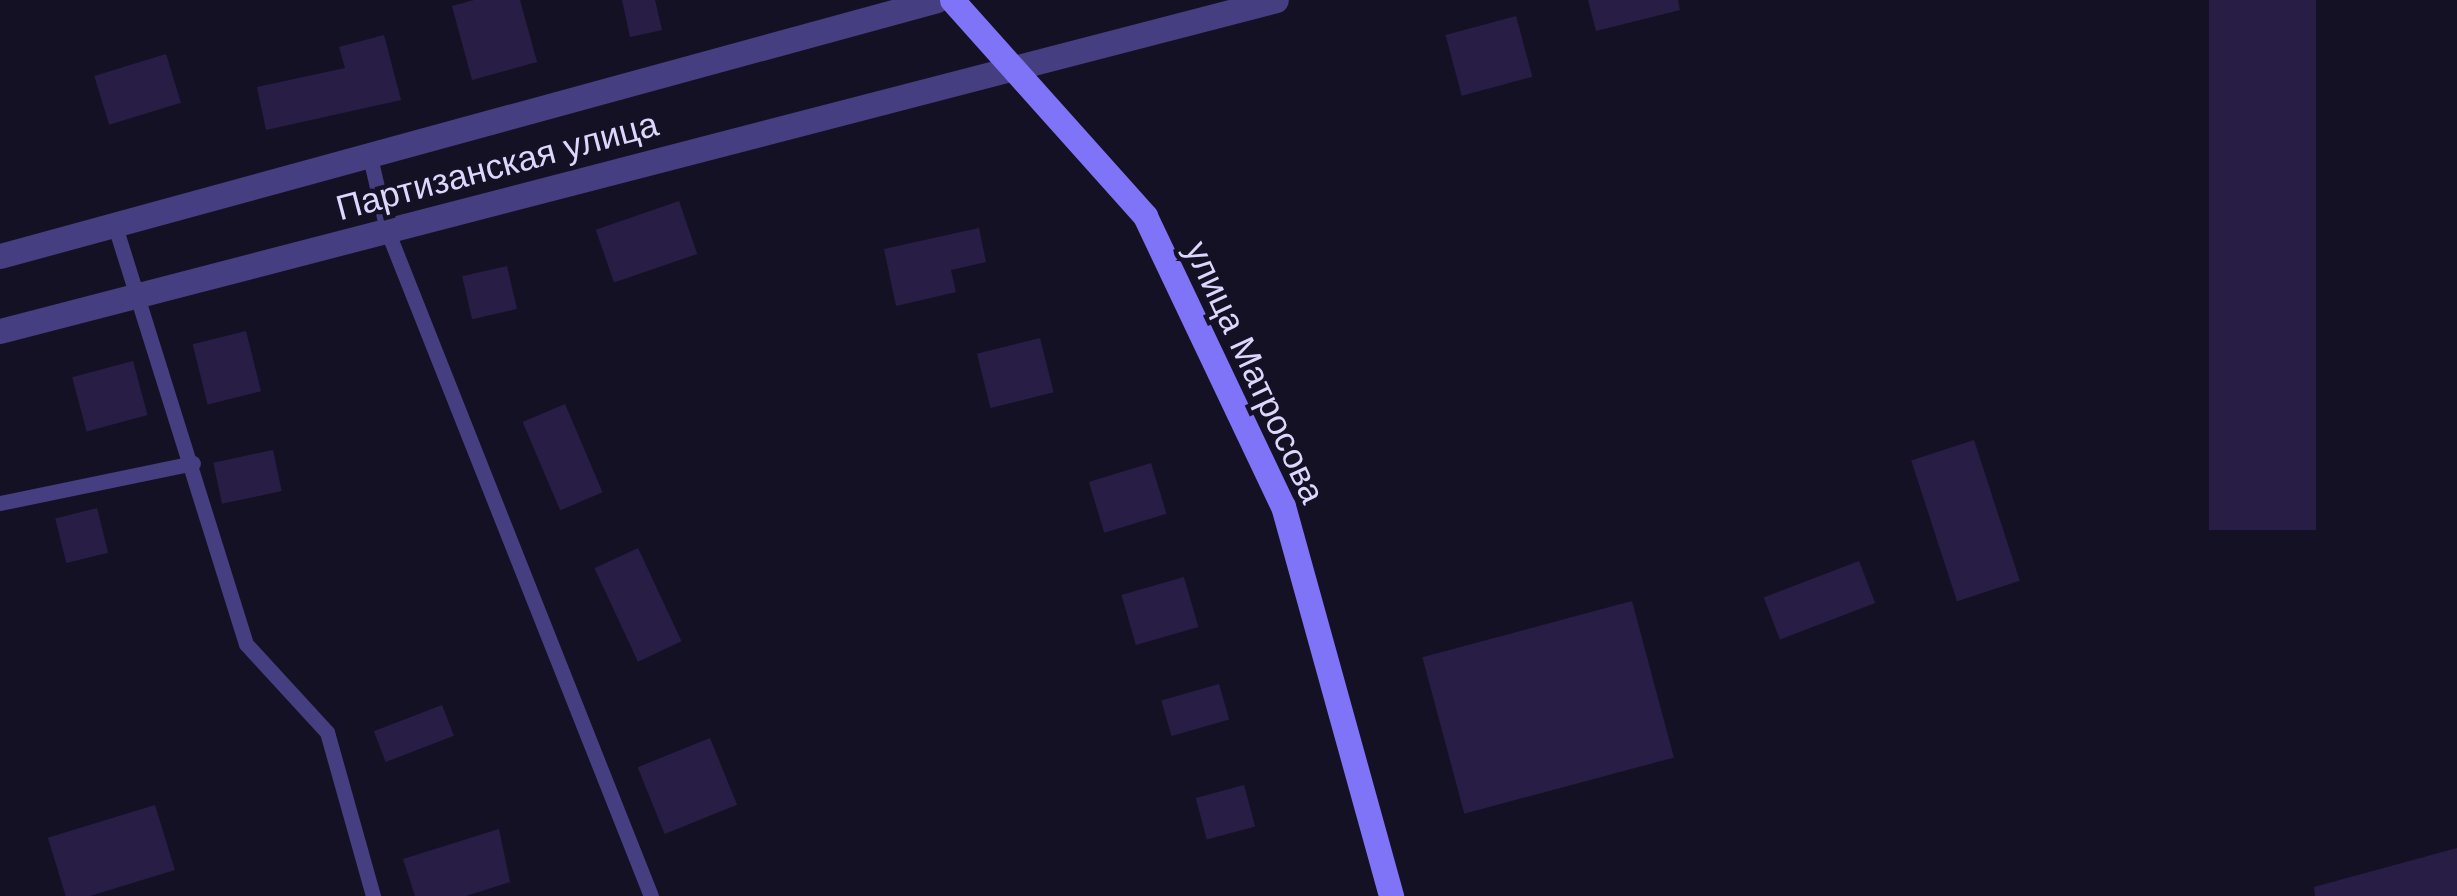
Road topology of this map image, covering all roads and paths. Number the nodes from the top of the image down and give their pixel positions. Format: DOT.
graph roads {
  1 [pos="937,0"];
  2 [pos="952,0"];
  3 [pos="1276,0"];
  4 [pos="1011,68"];
  5 [pos="370,157"];
  6 [pos="115,226"];
  7 [pos="387,230"];
  8 [pos="0,256"];
  9 [pos="136,296"];
  10 [pos="0,331"];
  11 [pos="192,463"];
  12 [pos="0,503"];
  13 [pos="373,896"];
  14 [pos="650,896"];
  15 [pos="1391,896"];
  1 -- 5 [label="street, Партизанская улица"];
  2 -- 4 [label="main road, улица Матросова"];
  3 -- 4 [label="street, Партизанская улица"];
  4 -- 7 [label="street, Партизанская улица"];
  4 -- 15 [label="main road, улица Матросова"];
  5 -- 6 [label="street, Партизанская улица"];
  5 -- 7 [label="lane"];
  6 -- 8 [label="street, Партизанская улица"];
  6 -- 9 [label="lane"];
  7 -- 9 [label="street, Партизанская улица"];
  7 -- 14 [label="lane"];
  9 -- 10 [label="street, Партизанская улица"];
  9 -- 11 [label="lane"];
  11 -- 12 [label="lane"];
  11 -- 13 [label="lane"];
}
